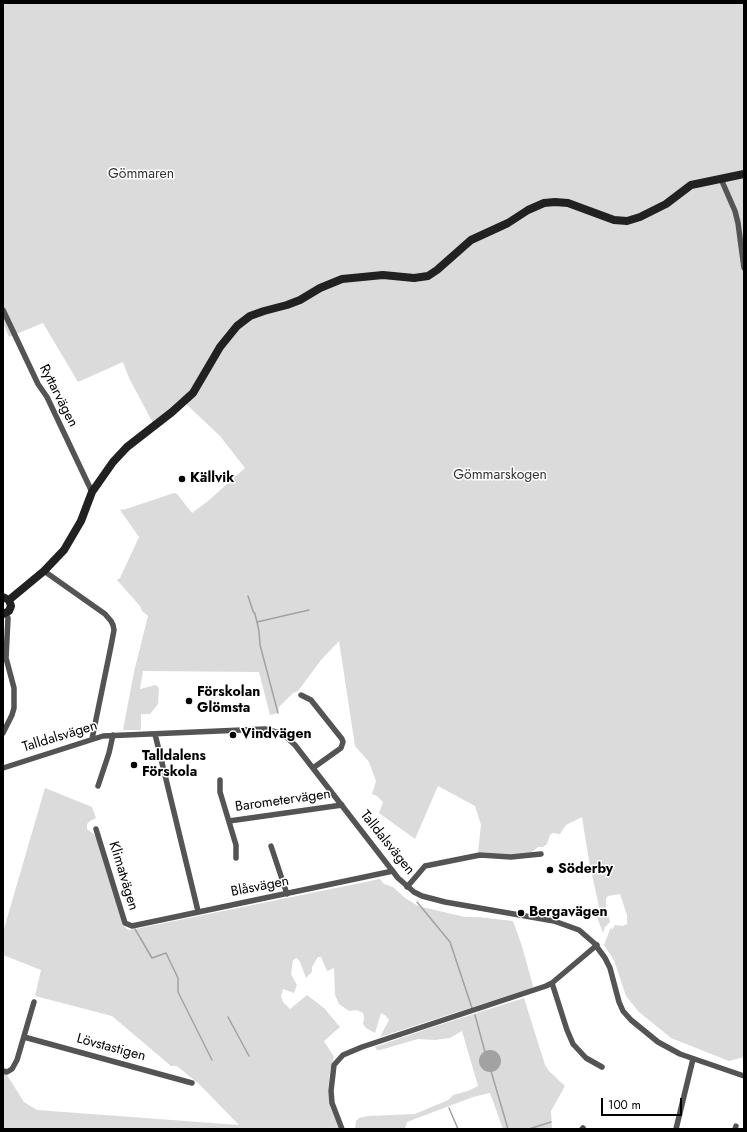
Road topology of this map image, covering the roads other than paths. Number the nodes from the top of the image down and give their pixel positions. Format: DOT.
graph roads {
  1 [pos="744,174"];
  2 [pos="721,179"];
  3 [pos="744,268"];
  4 [pos="3,310"];
  5 [pos="92,492"];
  6 [pos="44,571"];
  7 [pos="6,599"];
  8 [pos="5,614"];
  9 [pos="301,695"];
  10 [pos="3,732"];
  11 [pos="155,734"];
  12 [pos="113,735"];
  13 [pos="92,739"];
  14 [pos="3,768"];
  15 [pos="313,768"];
  16 [pos="220,780"];
  17 [pos="98,786"];
  18 [pos="342,805"];
  19 [pos="229,821"];
  20 [pos="96,829"];
  21 [pos="272,846"];
  22 [pos="541,854"];
  23 [pos="236,858"];
  24 [pos="393,871"];
  25 [pos="407,887"];
  26 [pos="287,894"];
  27 [pos="198,911"];
  28 [pos="132,926"];
  29 [pos="597,945"];
  30 [pos="552,983"];
  31 [pos="34,1002"];
  32 [pos="24,1038"];
  33 [pos="693,1059"];
  34 [pos="602,1068"];
  35 [pos="3,1071"];
  36 [pos="744,1076"];
  37 [pos="192,1083"];
  38 [pos="342,1129"];
  39 [pos="676,1129"];
  1 -- 2 [label="street"];
  2 -- 3 [label="street"];
  2 -- 5 [label="street"];
  4 -- 5 [label="street, Ryttarvägen"];
  5 -- 6 [label="street"];
  6 -- 7 [label="street"];
  6 -- 13 [label="street"];
  7 -- 8 [label="street"];
  8 -- 10 [label="street"];
  9 -- 15 [label="street"];
  11 -- 12 [label="street, Talldalsvägen"];
  11 -- 15 [label="street, Talldalsvägen"];
  11 -- 27 [label="street"];
  12 -- 13 [label="street, Talldalsvägen"];
  12 -- 17 [label="street"];
  13 -- 14 [label="street, Talldalsvägen"];
  15 -- 18 [label="street, Talldalsvägen"];
  16 -- 19 [label="street, Barometervägen"];
  18 -- 19 [label="street, Barometervägen"];
  18 -- 24 [label="street, Talldalsvägen"];
  19 -- 23 [label="street, Barometervägen"];
  20 -- 28 [label="street, Klimatvägen"];
  21 -- 26 [label="street"];
  22 -- 25 [label="street"];
  24 -- 25 [label="street, Talldalsvägen"];
  24 -- 26 [label="street, Blåsvägen"];
  25 -- 29 [label="street, Talldalsvägen"];
  26 -- 27 [label="street, Blåsvägen"];
  27 -- 28 [label="street, Blåsvägen"];
  29 -- 30 [label="street"];
  29 -- 33 [label="street, Talldalsvägen"];
  30 -- 34 [label="street"];
  30 -- 38 [label="street"];
  31 -- 32 [label="street"];
  32 -- 35 [label="street"];
  32 -- 37 [label="street, Lövstastigen"];
  33 -- 36 [label="street, Talldalsvägen"];
  33 -- 39 [label="street"];
}
